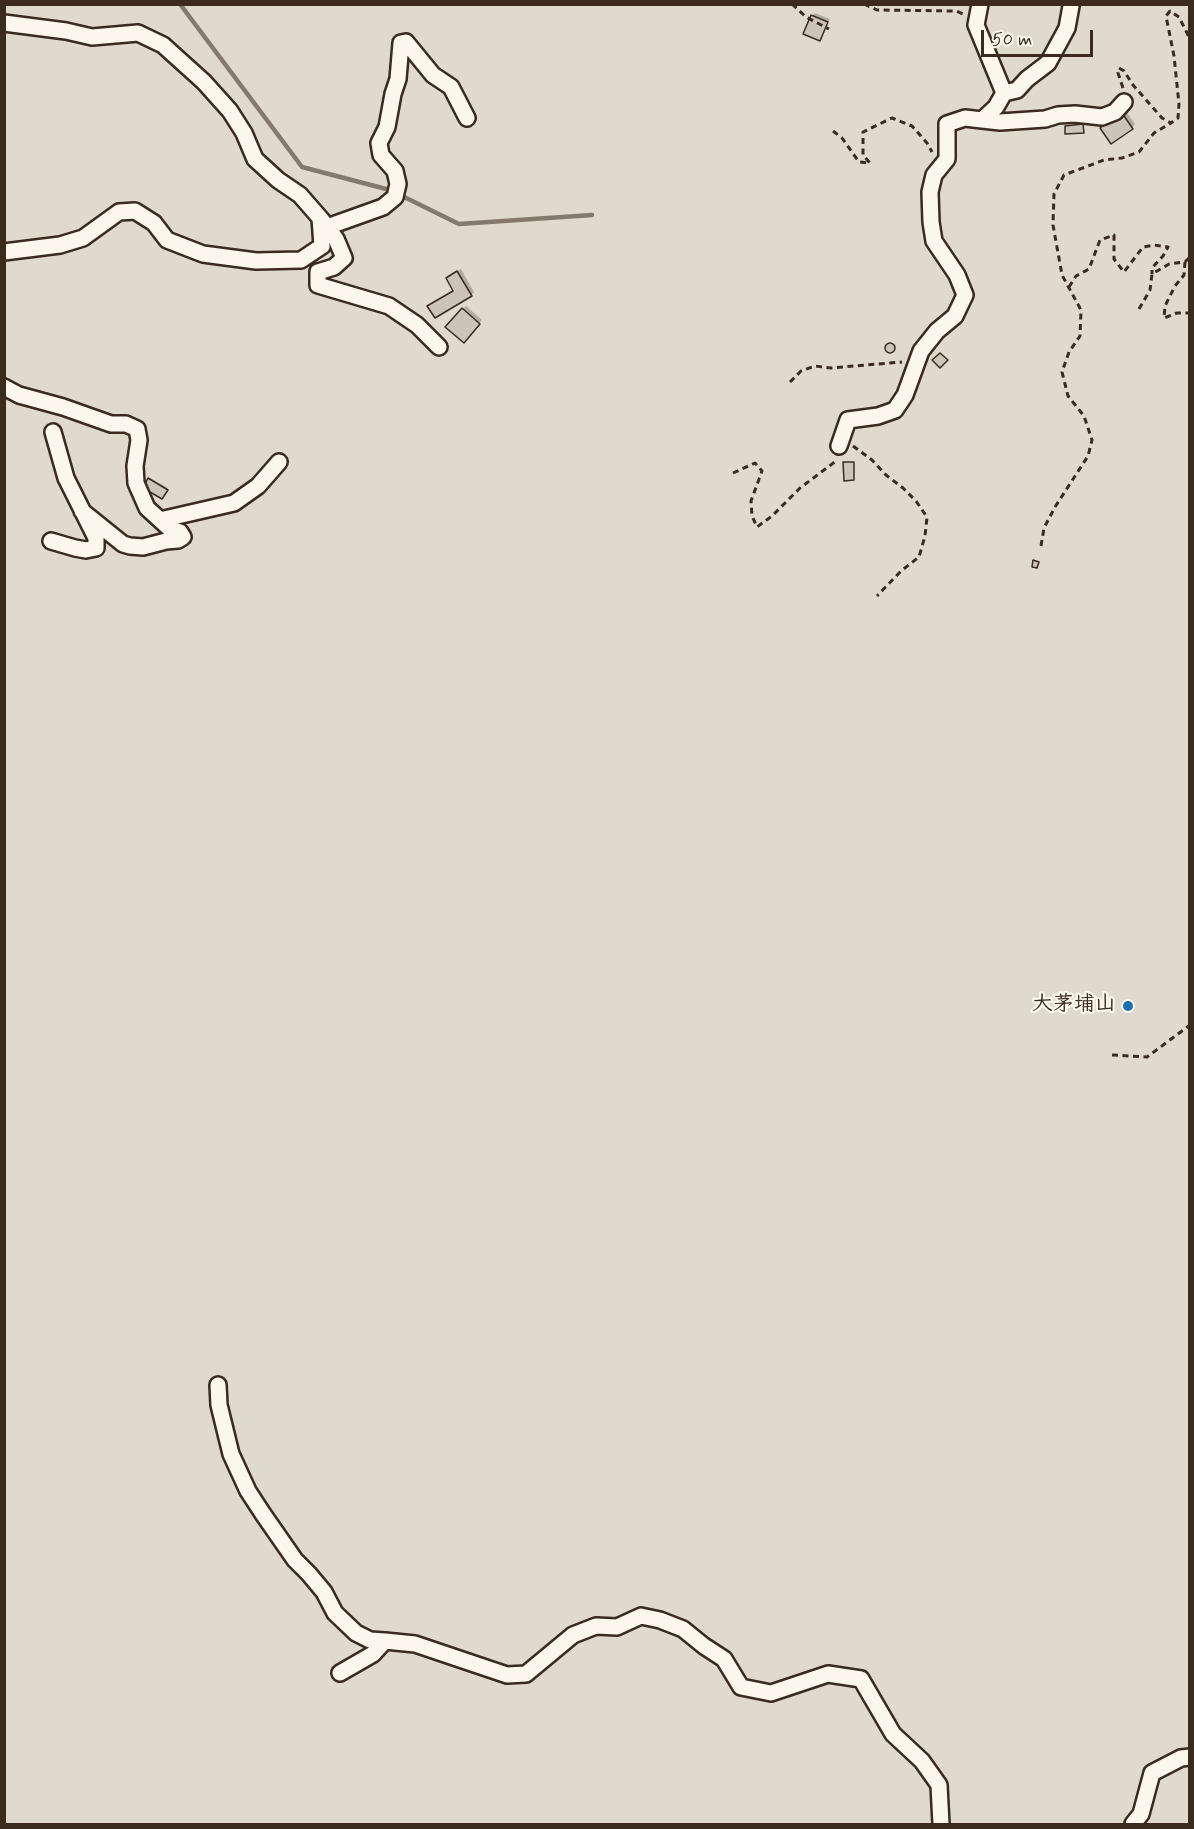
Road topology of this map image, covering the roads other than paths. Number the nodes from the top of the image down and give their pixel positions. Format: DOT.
graph roads {
  1 [pos="1071,6"];
  2 [pos="978,12"];
  3 [pos="4,23"];
  4 [pos="1004,93"];
  5 [pos="1124,102"];
  6 [pos="466,118"];
  7 [pos="982,120"];
  8 [pos="324,222"];
  9 [pos="4,252"];
  10 [pos="439,347"];
  11 [pos="4,387"];
  12 [pos="53,432"];
  13 [pos="840,443"];
  14 [pos="279,462"];
  15 [pos="82,511"];
  16 [pos="160,520"];
  17 [pos="51,541"];
  18 [pos="218,1385"];
  19 [pos="385,1641"];
  20 [pos="340,1673"];
  21 [pos="1190,1757"];
  22 [pos="941,1824"];
  23 [pos="1133,1824"];
  1 -- 4 [label="street"];
  2 -- 4 [label="street"];
  3 -- 8 [label="street"];
  4 -- 7 [label="street"];
  5 -- 7 [label="street"];
  6 -- 8 [label="street"];
  7 -- 13 [label="street"];
  8 -- 9 [label="street"];
  8 -- 10 [label="street"];
  11 -- 16 [label="street"];
  12 -- 15 [label="street"];
  14 -- 16 [label="street"];
  15 -- 16 [label="street"];
  15 -- 17 [label="street"];
  18 -- 19 [label="street"];
  19 -- 20 [label="street"];
  19 -- 22 [label="street"];
  21 -- 23 [label="street"];
}
